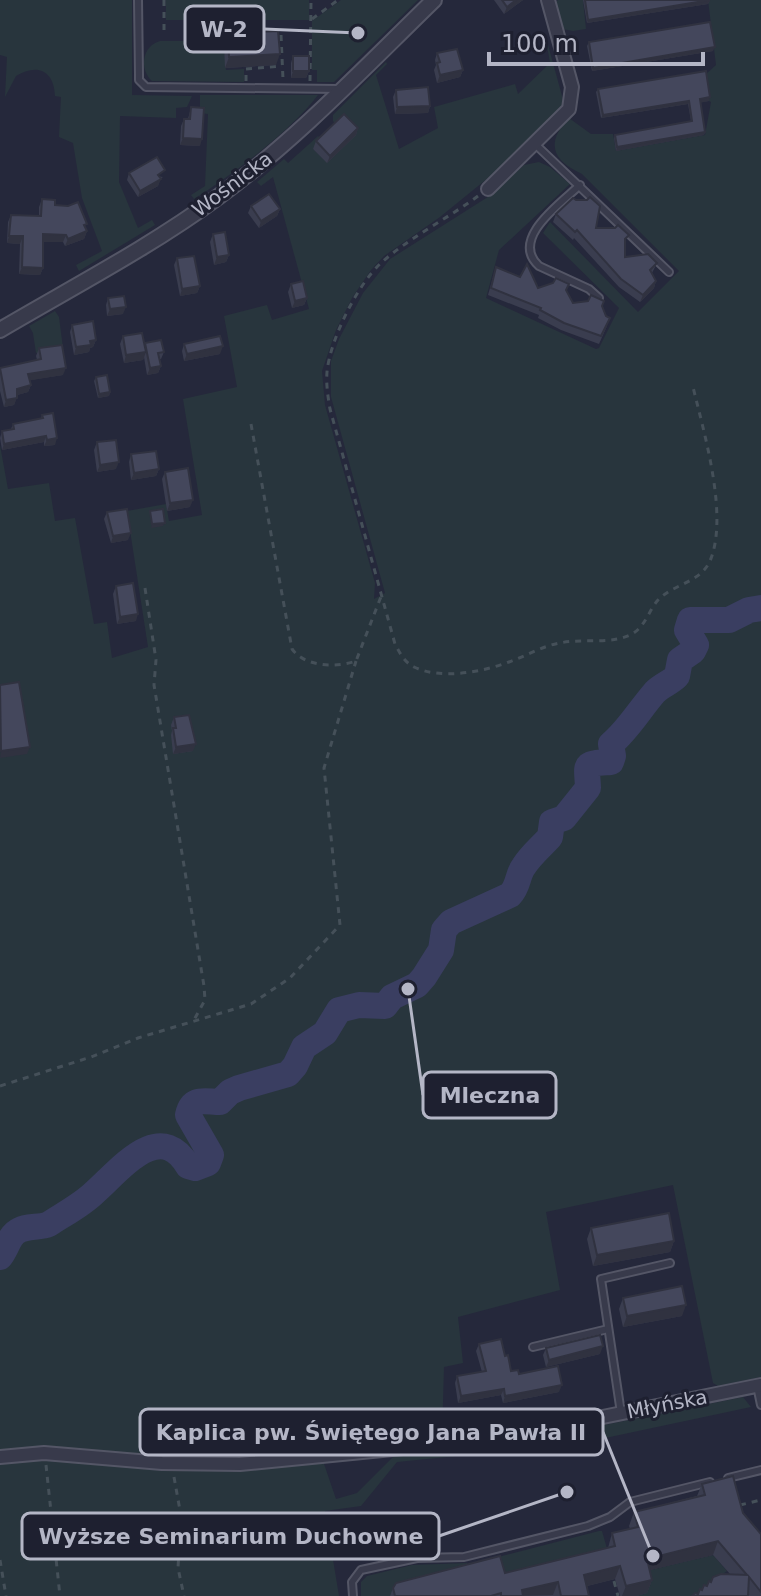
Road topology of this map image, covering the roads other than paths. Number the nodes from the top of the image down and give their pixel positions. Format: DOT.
graph roads {
  1 [pos="138,0"];
  2 [pos="434,0"];
  3 [pos="548,0"];
  4 [pos="342,89"];
  5 [pos="535,144"];
  6 [pos="580,185"];
  7 [pos="488,189"];
  8 [pos="669,272"];
  9 [pos="599,298"];
  10 [pos="0,330"];
  11 [pos="670,1263"];
  12 [pos="608,1329"];
  13 [pos="533,1347"];
  14 [pos="759,1386"];
  15 [pos="761,1405"];
  16 [pos="621,1413"];
  17 [pos="0,1457"];
  18 [pos="761,1470"];
  19 [pos="353,1596"];
  1 -- 4 [label="lane"];
  2 -- 4 [label="street, Wośnicka"];
  3 -- 5 [label="street"];
  4 -- 10 [label="street, Wośnicka"];
  5 -- 6 [label="lane"];
  5 -- 7 [label="street"];
  6 -- 8 [label="lane"];
  6 -- 9 [label="lane"];
  11 -- 12 [label="lane"];
  12 -- 13 [label="lane"];
  12 -- 16 [label="lane"];
  14 -- 15 [label="lane"];
  14 -- 16 [label="street, Młyńska"];
  16 -- 17 [label="street, Młyńska"];
  18 -- 19 [label="lane"];
}
